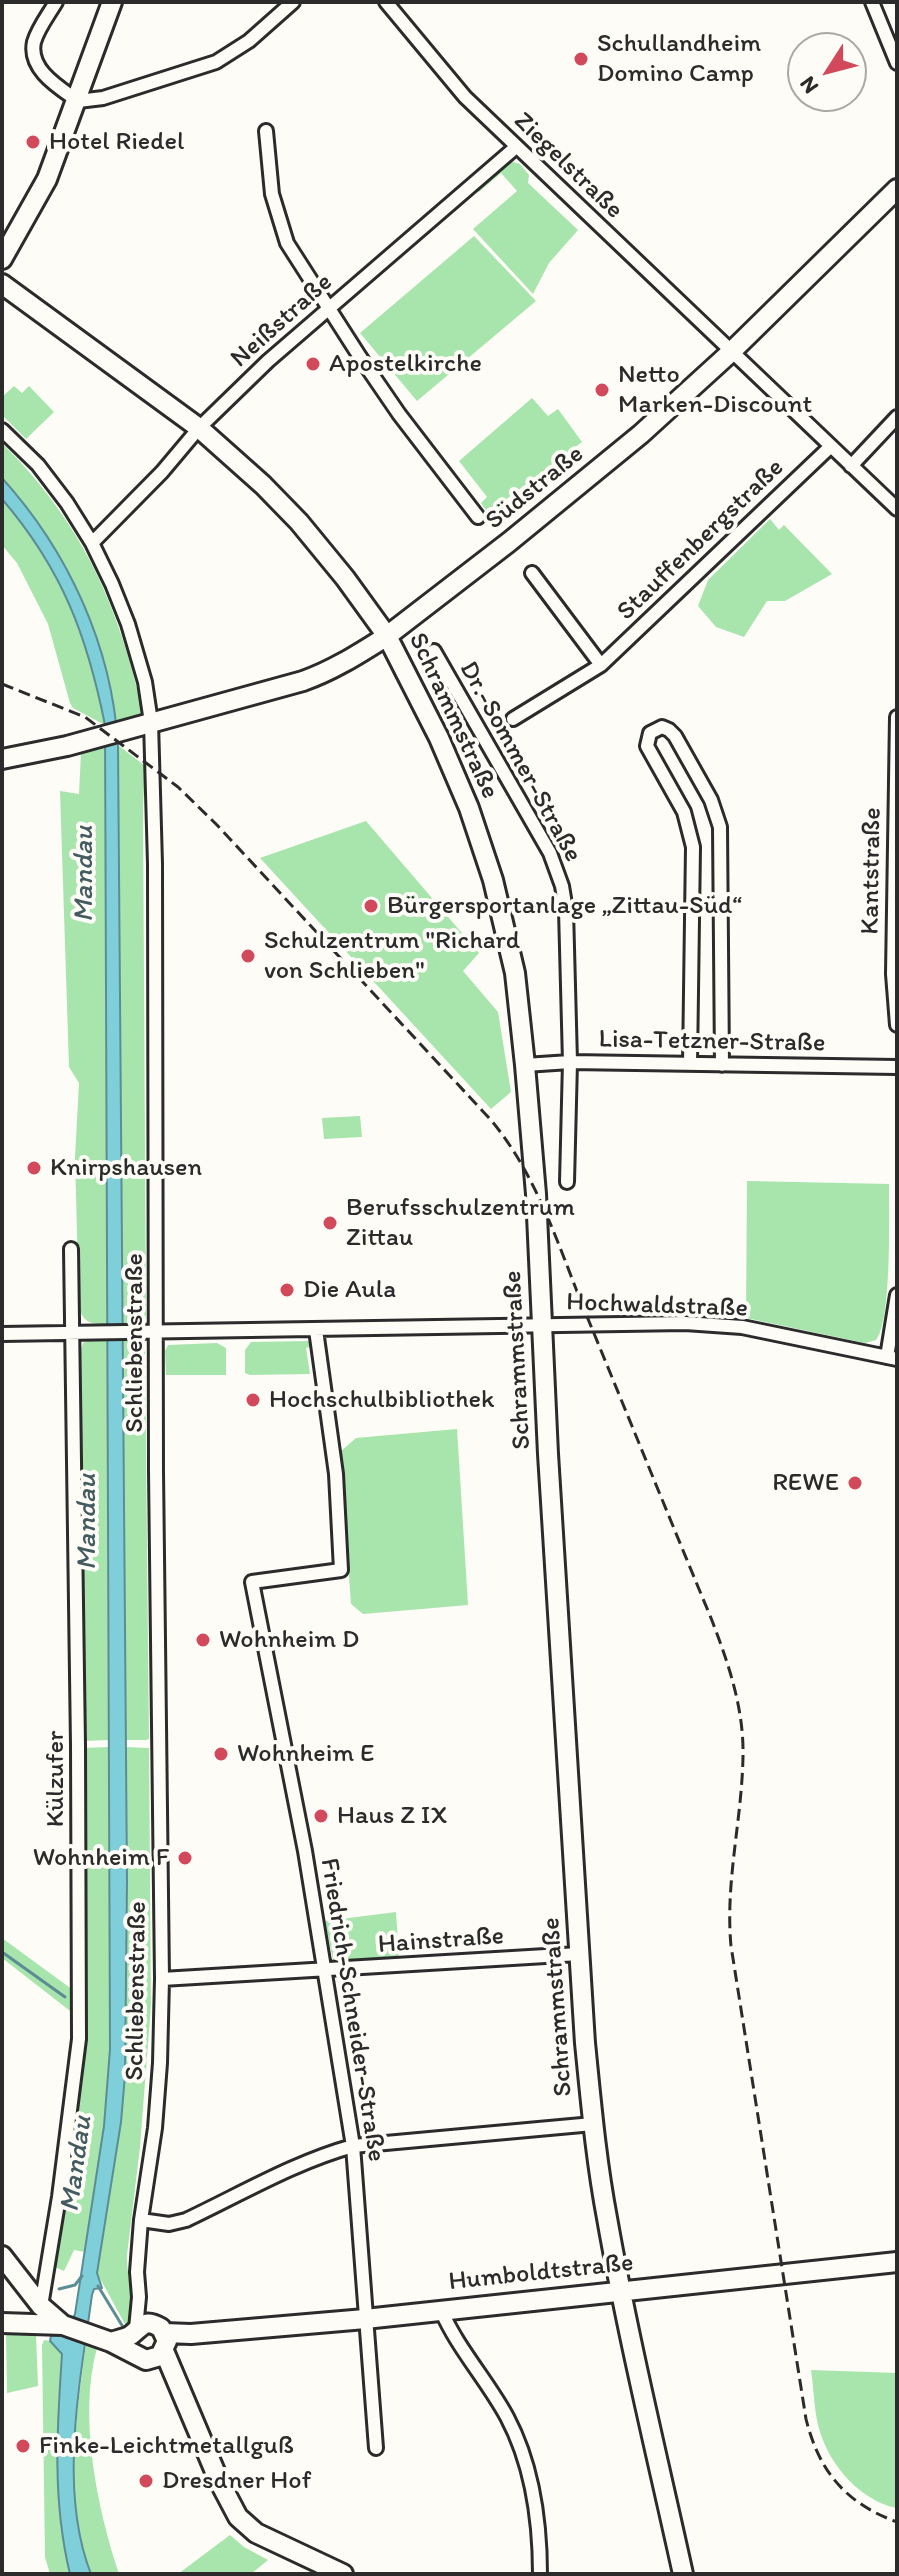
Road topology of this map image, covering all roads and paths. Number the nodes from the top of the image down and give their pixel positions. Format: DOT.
graph roads {
  1 [pos="56,2"];
  2 [pos="112,2"];
  3 [pos="293,2"];
  4 [pos="386,2"];
  5 [pos="872,2"];
  6 [pos="897,63"];
  7 [pos="78,101"];
  8 [pos="266,131"];
  9 [pos="516,147"];
  10 [pos="897,189"];
  11 [pos="2,259"];
  12 [pos="2,284"];
  13 [pos="328,309"];
  14 [pos="731,352"];
  15 [pos="897,417"];
  16 [pos="199,428"];
  17 [pos="2,430"];
  18 [pos="831,446"];
  19 [pos="851,466"];
  20 [pos="897,509"];
  21 [pos="478,517"];
  22 [pos="92,543"];
  23 [pos="532,573"];
  24 [pos="387,636"];
  25 [pos="434,651"];
  26 [pos="601,665"];
  27 [pos="897,717"];
  28 [pos="513,719"];
  29 [pos="146,724"];
  30 [pos="897,749"];
  31 [pos="2,759"];
  32 [pos="897,1025"];
  33 [pos="570,1062"];
  34 [pos="690,1064"];
  35 [pos="525,1065"];
  36 [pos="722,1065"];
  37 [pos="897,1067"];
  38 [pos="567,1182"];
  39 [pos="71,1249"];
  40 [pos="897,1295"];
  41 [pos="542,1325"];
  42 [pos="316,1330"];
  43 [pos="157,1332"];
  44 [pos="73,1333"];
  45 [pos="2,1334"];
  46 [pos="892,1358"];
  47 [pos="579,1954"];
  48 [pos="323,1970"];
  49 [pos="162,1979"];
  50 [pos="593,2124"];
  51 [pos="353,2146"];
  52 [pos="141,2220"];
  53 [pos="2,2256"];
  54 [pos="897,2262"];
  55 [pos="620,2290"];
  56 [pos="441,2310"];
  57 [pos="54,2319"];
  58 [pos="365,2319"];
  59 [pos="2,2323"];
  60 [pos="151,2341"];
  61 [pos="376,2448"];
  62 [pos="343,2574"];
  63 [pos="540,2574"];
  64 [pos="683,2574"];
  1 -- 7 [label="street"];
  2 -- 7 [label="main road"];
  3 -- 7 [label="street"];
  4 -- 9 [label="street, Ziegelstraße"];
  5 -- 6 [label="street"];
  7 -- 11 [label="main road"];
  8 -- 13 [label="street"];
  9 -- 13 [label="street, Neißstraße"];
  9 -- 14 [label="street, Ziegelstraße"];
  10 -- 14 [label="main road, Südstraße"];
  12 -- 16 [label="main road, Schrammstraße"];
  13 -- 16 [label="street, Neißstraße"];
  13 -- 21 [label="street"];
  14 -- 18 [label="street, Ziegelstraße"];
  14 -- 24 [label="main road, Südstraße"];
  15 -- 19 [label="street"];
  16 -- 22 [label="street, Neißstraße"];
  16 -- 24 [label="main road, Schrammstraße"];
  17 -- 22 [label="street, Schliebenstraße"];
  18 -- 19 [label="street, Ziegelstraße"];
  18 -- 26 [label="street, Stauffenbergstraße"];
  19 -- 20 [label="street, Ziegelstraße"];
  22 -- 29 [label="street, Schliebenstraße"];
  23 -- 26 [label="street"];
  24 -- 29 [label="main road, Südstraße"];
  24 -- 35 [label="main road, Schrammstraße"];
  25 -- 33 [label="street, Dr.-Sommer-Straße"];
  26 -- 28 [label="street, Stauffenbergstraße"];
  27 -- 30 [label="street, Kantstraße"];
  29 -- 31 [label="main road, Südstraße"];
  29 -- 43 [label="street, Schliebenstraße"];
  30 -- 32 [label="street, Kantstraße"];
  33 -- 34 [label="street, Lisa-Tetzner-Straße"];
  33 -- 35 [label="street, Lisa-Tetzner-Straße"];
  33 -- 38 [label="street, Dr.-Sommer-Straße"];
  34 -- 36 [label="street, Lisa-Tetzner-Straße"];
  34 -- 36 [label="street"];
  35 -- 41 [label="main road, Schrammstraße"];
  36 -- 37 [label="street, Lisa-Tetzner-Straße"];
  39 -- 44 [label="street, Külzufer"];
  40 -- 46 [label="street"];
  41 -- 42 [label="street, Hochwaldstraße"];
  41 -- 46 [label="street, Hochwaldstraße"];
  41 -- 47 [label="main road, Schrammstraße"];
  42 -- 43 [label="street, Hochwaldstraße"];
  42 -- 48 [label="street, Friedrich-Schneider-Straße"];
  43 -- 44 [label="street, Hochwaldstraße"];
  43 -- 49 [label="street, Schliebenstraße"];
  44 -- 45 [label="street, Hochwaldstraße"];
  44 -- 57 [label="street, Külzufer"];
  47 -- 48 [label="street, Hainstraße"];
  47 -- 50 [label="main road, Schrammstraße"];
  48 -- 49 [label="street, Hainstraße"];
  48 -- 51 [label="street, Friedrich-Schneider-Straße"];
  49 -- 52 [label="street, Schliebenstraße"];
  50 -- 51 [label="street"];
  50 -- 55 [label="main road, Schrammstraße"];
  51 -- 52 [label="street"];
  51 -- 58 [label="street, Friedrich-Schneider-Straße"];
  52 -- 60 [label="street, Schliebenstraße"];
  53 -- 57 [label="main road"];
  54 -- 55 [label="main road, Humboldtstraße"];
  55 -- 56 [label="main road, Humboldtstraße"];
  55 -- 64 [label="main road, Schrammstraße"];
  56 -- 58 [label="main road, Humboldtstraße"];
  56 -- 63 [label="street"];
  57 -- 59 [label="main road"];
  57 -- 60 [label="main road"];
  58 -- 60 [label="main road, Humboldtstraße"];
  58 -- 61 [label="street, Friedrich-Schneider-Straße"];
  60 -- 62 [label="main road"];
}
